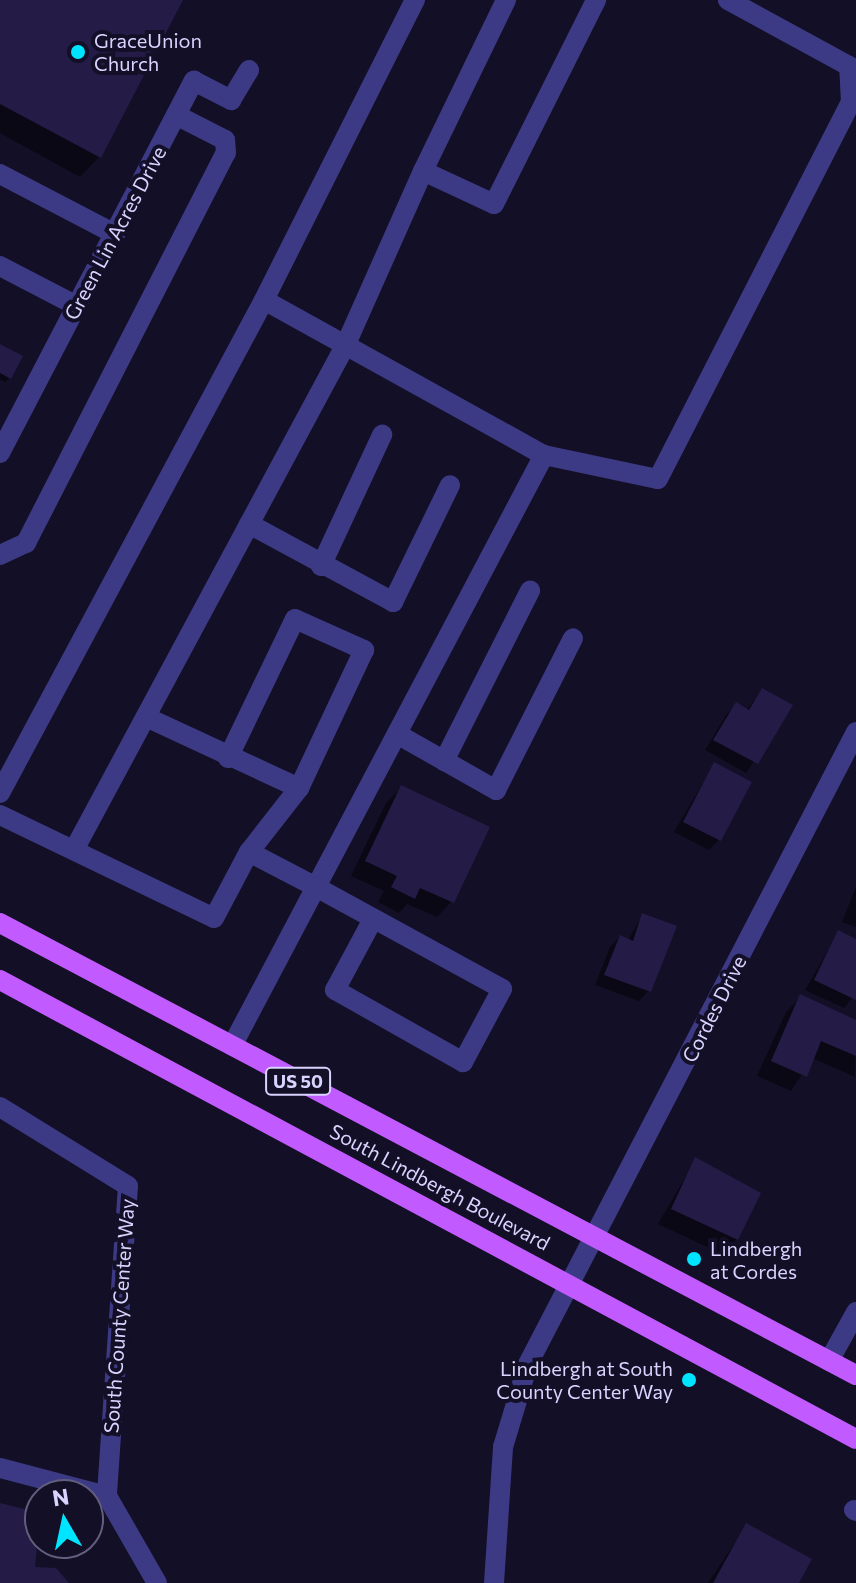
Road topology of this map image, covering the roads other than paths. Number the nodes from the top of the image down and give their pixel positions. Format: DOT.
graph roads {
  1 [pos="415,0"];
  2 [pos="506,0"];
  3 [pos="596,0"];
  4 [pos="728,0"];
  5 [pos="249,70"];
  6 [pos="176,115"];
  7 [pos="423,171"];
  8 [pos="0,174"];
  9 [pos="115,234"];
  10 [pos="0,266"];
  11 [pos="264,300"];
  12 [pos="77,306"];
  13 [pos="346,344"];
  14 [pos="382,435"];
  15 [pos="0,453"];
  16 [pos="544,455"];
  17 [pos="450,485"];
  18 [pos="249,524"];
  19 [pos="0,555"];
  20 [pos="321,566"];
  21 [pos="530,591"];
  22 [pos="573,638"];
  23 [pos="146,717"];
  24 [pos="856,732"];
  25 [pos="397,734"];
  26 [pos="228,758"];
  27 [pos="444,761"];
  28 [pos="299,788"];
  29 [pos="0,793"];
  30 [pos="0,815"];
  31 [pos="74,850"];
  32 [pos="249,852"];
  33 [pos="316,887"];
  34 [pos="0,923"];
  35 [pos="371,923"];
  36 [pos="0,980"];
  37 [pos="232,1046"];
  38 [pos="0,1107"];
  39 [pos="596,1238"];
  40 [pos="572,1285"];
  41 [pos="856,1312"];
  42 [pos="829,1361"];
  43 [pos="856,1375"];
  44 [pos="856,1439"];
  45 [pos="0,1468"];
  46 [pos="107,1496"];
  47 [pos="157,1583"];
  48 [pos="494,1583"];
  1 -- 11 [label="street"];
  2 -- 7 [label="street"];
  3 -- 7 [label="street"];
  4 -- 16 [label="street"];
  5 -- 6 [label="street, Green Lin Acres Drive"];
  6 -- 9 [label="street, Green Lin Acres Drive"];
  6 -- 19 [label="street"];
  7 -- 13 [label="street"];
  8 -- 9 [label="street"];
  9 -- 12 [label="street, Green Lin Acres Drive"];
  10 -- 12 [label="street"];
  11 -- 13 [label="street"];
  11 -- 29 [label="street"];
  12 -- 15 [label="street, Green Lin Acres Drive"];
  13 -- 16 [label="street"];
  13 -- 18 [label="street"];
  14 -- 20 [label="street"];
  16 -- 25 [label="street"];
  17 -- 20 [label="street"];
  18 -- 20 [label="street"];
  18 -- 23 [label="street"];
  21 -- 27 [label="street"];
  22 -- 27 [label="street"];
  23 -- 26 [label="street"];
  23 -- 31 [label="street"];
  24 -- 39 [label="street, Cordes Drive"];
  25 -- 27 [label="street"];
  25 -- 33 [label="street"];
  26 -- 28 [label="street"];
  26 -- 28 [label="street"];
  28 -- 32 [label="street"];
  30 -- 31 [label="street"];
  31 -- 32 [label="street"];
  32 -- 33 [label="street"];
  33 -- 35 [label="street"];
  33 -- 37 [label="street"];
  34 -- 37 [label="main road, South Lindbergh Boulevard / US 50"];
  35 -- 35 [label="street"];
  36 -- 40 [label="main road, South Lindbergh Boulevard / US 50"];
  37 -- 39 [label="main road, South Lindbergh Boulevard / US 50"];
  38 -- 46 [label="street, South County Center Way"];
  39 -- 40 [label="street, Cordes Drive"];
  39 -- 42 [label="main road, South Lindbergh Boulevard / US 50"];
  40 -- 44 [label="main road, South Lindbergh Boulevard / US 50"];
  40 -- 48 [label="street"];
  41 -- 42 [label="street"];
  42 -- 43 [label="main road, South Lindbergh Boulevard / US 50"];
  45 -- 46 [label="street"];
  46 -- 47 [label="street"];
}
